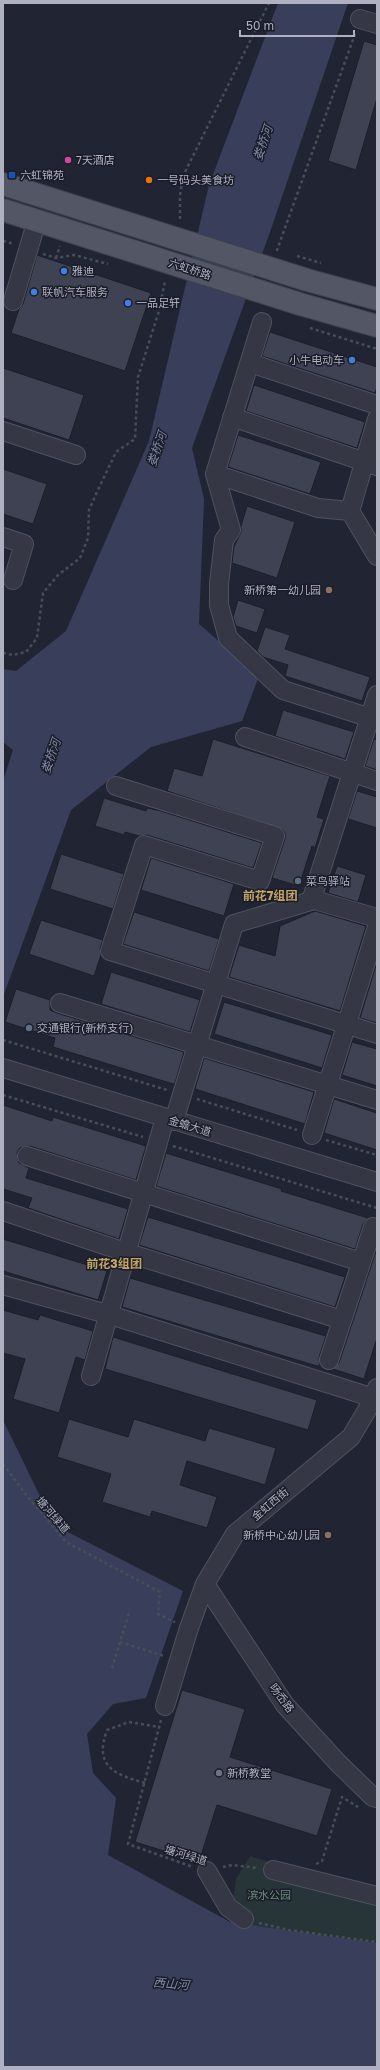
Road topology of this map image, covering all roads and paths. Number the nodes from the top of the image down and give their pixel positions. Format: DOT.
graph roads {
  1 [pos="269,3"];
  2 [pos="360,19"];
  3 [pos="377,24"];
  4 [pos="3,184"];
  5 [pos="3,210"];
  6 [pos="180,219"];
  7 [pos="37,220"];
  8 [pos="3,241"];
  9 [pos="28,249"];
  10 [pos="284,252"];
  11 [pos="291,254"];
  12 [pos="327,265"];
  13 [pos="112,266"];
  14 [pos="157,279"];
  15 [pos="165,281"];
  16 [pos="171,283"];
  17 [pos="377,299"];
  18 [pos="13,301"];
  19 [pos="262,322"];
  20 [pos="377,326"];
  21 [pos="250,363"];
  22 [pos="377,405"];
  23 [pos="232,417"];
  24 [pos="377,419"];
  25 [pos="3,431"];
  26 [pos="76,455"];
  27 [pos="371,464"];
  28 [pos="215,474"];
  29 [pos="350,510"];
  30 [pos="3,537"];
  31 [pos="377,556"];
  32 [pos="13,580"];
  33 [pos="3,653"];
  34 [pos="377,695"];
  35 [pos="373,718"];
  36 [pos="245,737"];
  37 [pos="352,773"];
  38 [pos="377,781"];
  39 [pos="116,786"];
  40 [pos="311,899"];
  41 [pos="377,918"];
  42 [pos="377,927"];
  43 [pos="216,984"];
  44 [pos="60,1003"];
  45 [pos="346,1025"];
  46 [pos="377,1034"];
  47 [pos="197,1045"];
  48 [pos="5,1069"];
  49 [pos="328,1085"];
  50 [pos="3,1095"];
  51 [pos="377,1100"];
  52 [pos="169,1119"];
  53 [pos="312,1135"];
  54 [pos="158,1142"];
  55 [pos="27,1156"];
  56 [pos="377,1182"];
  57 [pos="143,1194"];
  58 [pos="377,1208"];
  59 [pos="3,1211"];
  60 [pos="373,1227"];
  61 [pos="125,1252"];
  62 [pos="361,1262"];
  63 [pos="3,1285"];
  64 [pos="107,1314"];
  65 [pos="342,1320"];
  66 [pos="329,1360"];
  67 [pos="91,1376"];
  68 [pos="376,1393"];
  69 [pos="377,1417"];
  70 [pos="3,1464"];
  71 [pos="205,1584"];
  72 [pos="129,1613"];
  73 [pos="189,1628"];
  74 [pos="120,1642"];
  75 [pos="180,1661"];
  76 [pos="112,1668"];
  77 [pos="165,1706"];
  78 [pos="160,1727"];
  79 [pos="144,1783"];
  80 [pos="377,1798"];
  81 [pos="363,1810"];
  82 [pos="311,1866"];
  83 [pos="273,1870"];
  84 [pos="207,1871"];
  85 [pos="377,1896"];
  86 [pos="244,1919"];
  87 [pos="377,1942"];
  1 -- 6 [label="path"];
  2 -- 3 [label="street"];
  2 -- 10 [label="path"];
  4 -- 17 [label="main road"];
  5 -- 7 [label="main road, 六虹桥路"];
  7 -- 9 [label="street"];
  7 -- 20 [label="main road, 六虹桥路"];
  8 -- 9 [label="path"];
  9 -- 13 [label="path"];
  9 -- 18 [label="street"];
  11 -- 12 [label="path"];
  14 -- 15 [label="path"];
  15 -- 16 [label="path"];
  15 -- 33 [label="path"];
  19 -- 21 [label="street"];
  21 -- 22 [label="street"];
  21 -- 23 [label="street"];
  23 -- 27 [label="street"];
  23 -- 28 [label="street"];
  24 -- 27 [label="street"];
  25 -- 26 [label="street"];
  27 -- 29 [label="street"];
  28 -- 29 [label="street"];
  28 -- 35 [label="street"];
  29 -- 31 [label="street"];
  30 -- 32 [label="street"];
  34 -- 35 [label="street"];
  35 -- 37 [label="street"];
  36 -- 37 [label="street"];
  37 -- 38 [label="street"];
  37 -- 40 [label="street"];
  39 -- 43 [label="street"];
  40 -- 41 [label="street"];
  40 -- 43 [label="street"];
  42 -- 45 [label="street"];
  43 -- 45 [label="street"];
  43 -- 47 [label="street"];
  44 -- 47 [label="street"];
  45 -- 46 [label="street"];
  45 -- 49 [label="street"];
  47 -- 49 [label="street"];
  47 -- 52 [label="street"];
  48 -- 52 [label="street, 金蟾大道"];
  49 -- 51 [label="street"];
  49 -- 53 [label="street"];
  50 -- 54 [label="path"];
  52 -- 54 [label="street"];
  52 -- 56 [label="street, 金蟾大道"];
  54 -- 57 [label="street"];
  54 -- 58 [label="path"];
  55 -- 57 [label="street"];
  57 -- 61 [label="street"];
  57 -- 62 [label="street"];
  59 -- 61 [label="street"];
  60 -- 62 [label="street"];
  61 -- 64 [label="street"];
  61 -- 65 [label="street"];
  62 -- 65 [label="street"];
  63 -- 64 [label="street"];
  64 -- 67 [label="street"];
  64 -- 68 [label="street"];
  65 -- 66 [label="street"];
  68 -- 69 [label="street"];
  68 -- 71 [label="street, 金虹西街"];
  70 -- 73 [label="path, 塘河绿道"];
  71 -- 73 [label="street, 金虹西街"];
  71 -- 80 [label="street, 旸岙路"];
  72 -- 74 [label="path"];
  73 -- 75 [label="street, 金虹西街"];
  74 -- 75 [label="path"];
  74 -- 76 [label="path"];
  75 -- 77 [label="street, 金虹西街"];
  77 -- 78 [label="path, 塘河绿道"];
  78 -- 79 [label="path, 塘河绿道"];
  78 -- 79 [label="path"];
  79 -- 84 [label="path, 塘河绿道"];
  81 -- 82 [label="path"];
  83 -- 84 [label="path, 塘河绿道"];
  83 -- 85 [label="street"];
  84 -- 86 [label="street"];
  86 -- 87 [label="path"];
}
